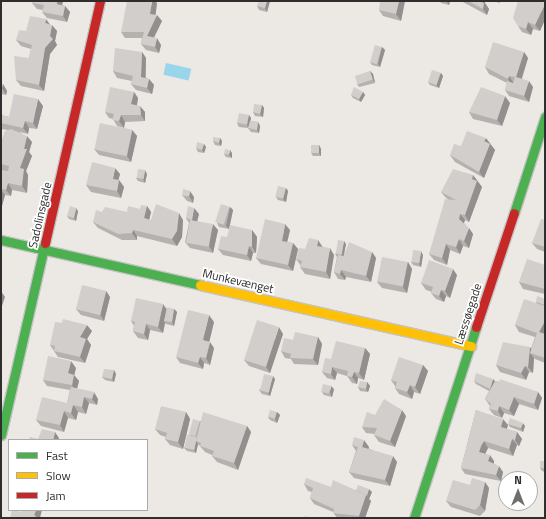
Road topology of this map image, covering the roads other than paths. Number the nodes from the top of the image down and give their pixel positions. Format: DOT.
graph roads {
  1 [pos="100,1"];
  2 [pos="545,117"];
  3 [pos="1,240"];
  4 [pos="44,250"];
  5 [pos="471,346"];
  6 [pos="1,435"];
  7 [pos="414,518"];
  1 -- 4 [label="street, Sadolinsgade"];
  2 -- 5 [label="street, Læssøegade"];
  3 -- 4 [label="street, Munkevænget"];
  4 -- 5 [label="street, Munkevænget"];
  4 -- 6 [label="street, Sadolinsgade"];
  5 -- 7 [label="street, Læssøegade"];
}
